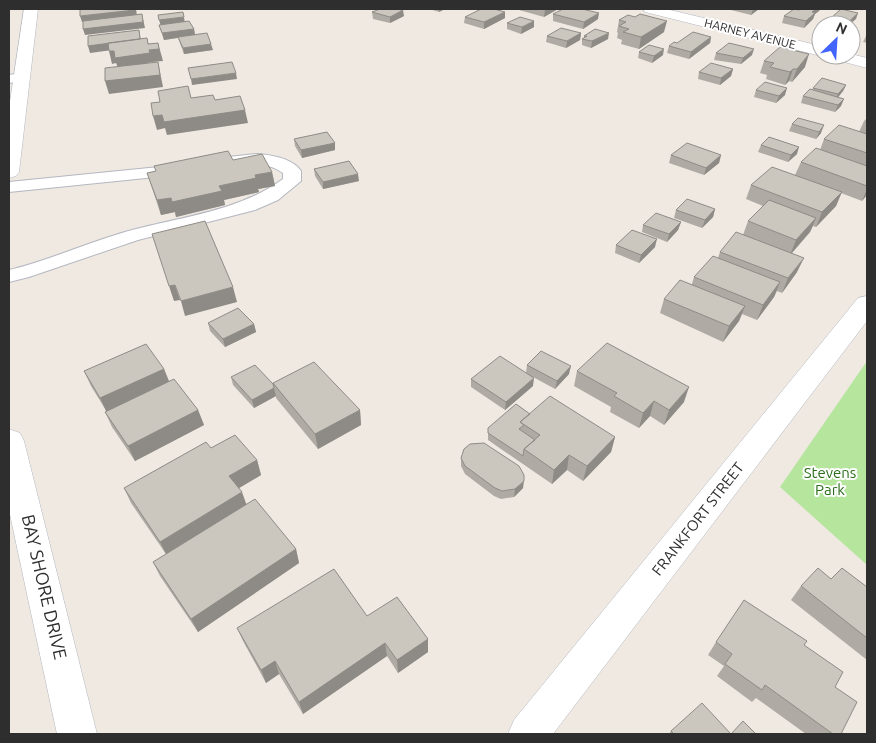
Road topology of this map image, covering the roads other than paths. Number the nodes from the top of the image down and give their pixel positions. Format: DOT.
graph roads {
  1 [pos="31,9"];
  2 [pos="650,9"];
  3 [pos="811,49"];
  4 [pos="15,78"];
  5 [pos="14,101"];
  6 [pos="11,143"];
  7 [pos="221,163"];
  8 [pos="193,168"];
  9 [pos="9,172"];
  10 [pos="9,187"];
  11 [pos="9,276"];
  12 [pos="867,304"];
  13 [pos="9,441"];
  14 [pos="78,734"];
  15 [pos="528,734"];
  1 -- 4 [label="street"];
  2 -- 3 [label="street, HARNEY AVENUE"];
  4 -- 5 [label="street"];
  5 -- 6 [label="street"];
  6 -- 9 [label="street"];
  7 -- 11 [label="lane"];
  8 -- 10 [label="lane"];
  12 -- 15 [label="street, FRANKFORT STREET"];
  13 -- 14 [label="street, BAY SHORE DRIVE"];
}
